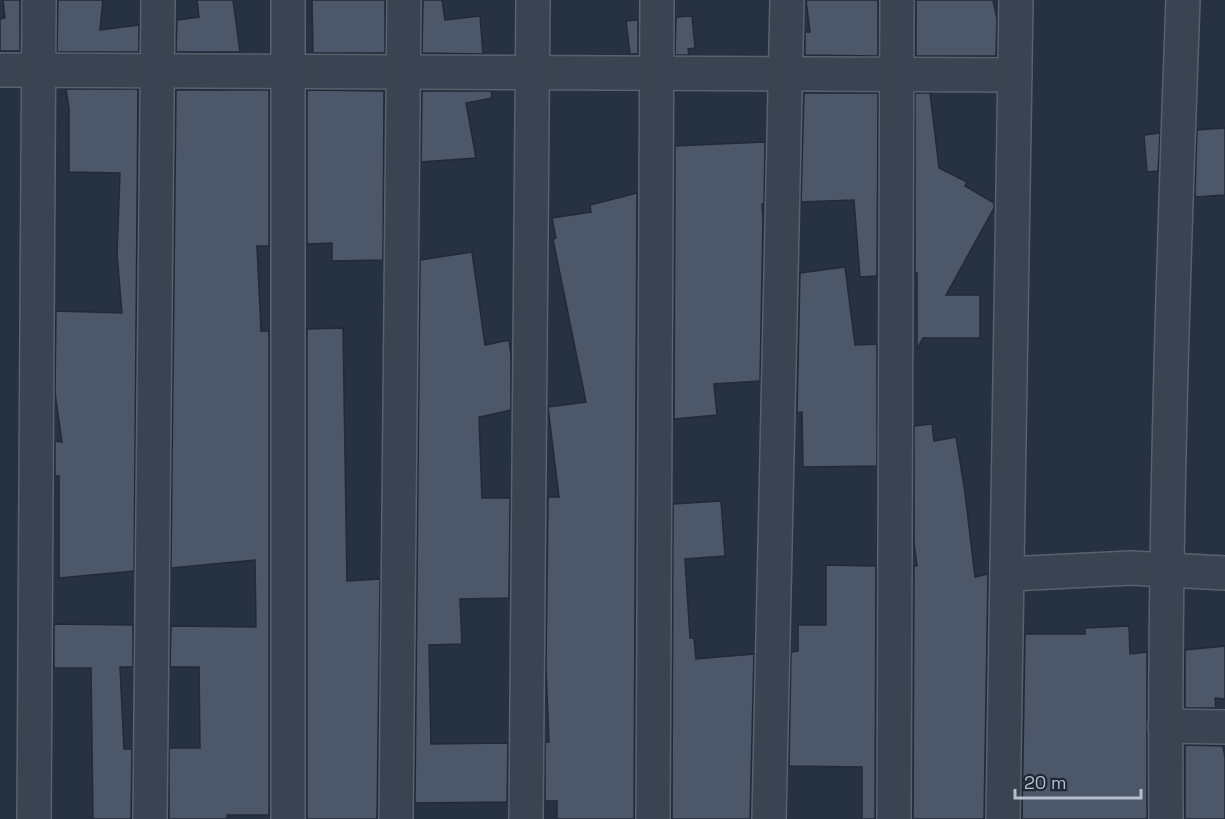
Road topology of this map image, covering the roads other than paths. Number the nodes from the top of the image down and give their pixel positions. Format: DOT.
graph roads {
  1 [pos="39,0"];
  2 [pos="158,0"];
  3 [pos="288,0"];
  4 [pos="404,0"];
  5 [pos="533,0"];
  6 [pos="657,0"];
  7 [pos="787,0"];
  8 [pos="897,0"];
  9 [pos="1016,0"];
  10 [pos="1183,0"];
  11 [pos="0,70"];
  12 [pos="38,70"];
  13 [pos="157,71"];
  14 [pos="288,71"];
  15 [pos="403,72"];
  16 [pos="532,73"];
  17 [pos="657,73"];
  18 [pos="786,74"];
  19 [pos="897,74"];
  20 [pos="1015,75"];
  21 [pos="1167,570"];
  22 [pos="1225,573"];
  23 [pos="1008,574"];
  24 [pos="1165,726"];
  25 [pos="1225,727"];
  26 [pos="34,819"];
  27 [pos="150,819"];
  28 [pos="288,819"];
  29 [pos="396,819"];
  30 [pos="526,819"];
  31 [pos="653,819"];
  32 [pos="769,819"];
  33 [pos="894,819"];
  34 [pos="1004,819"];
  35 [pos="1166,819"];
  1 -- 12 [label="street"];
  2 -- 13 [label="street"];
  3 -- 14 [label="street"];
  4 -- 15 [label="street"];
  5 -- 16 [label="street"];
  6 -- 17 [label="street"];
  7 -- 18 [label="street"];
  8 -- 19 [label="street"];
  9 -- 20 [label="street"];
  10 -- 21 [label="street"];
  11 -- 12 [label="street"];
  12 -- 13 [label="street"];
  12 -- 26 [label="street"];
  13 -- 14 [label="street"];
  13 -- 27 [label="street"];
  14 -- 15 [label="street"];
  14 -- 28 [label="street"];
  15 -- 16 [label="street"];
  15 -- 29 [label="street"];
  16 -- 17 [label="street"];
  16 -- 30 [label="street"];
  17 -- 18 [label="street"];
  17 -- 31 [label="street"];
  18 -- 19 [label="street"];
  18 -- 32 [label="street"];
  19 -- 20 [label="street"];
  19 -- 33 [label="street"];
  20 -- 23 [label="street"];
  21 -- 22 [label="street"];
  21 -- 23 [label="street"];
  21 -- 24 [label="street"];
  23 -- 34 [label="street"];
  24 -- 25 [label="street"];
  24 -- 35 [label="street"];
}
